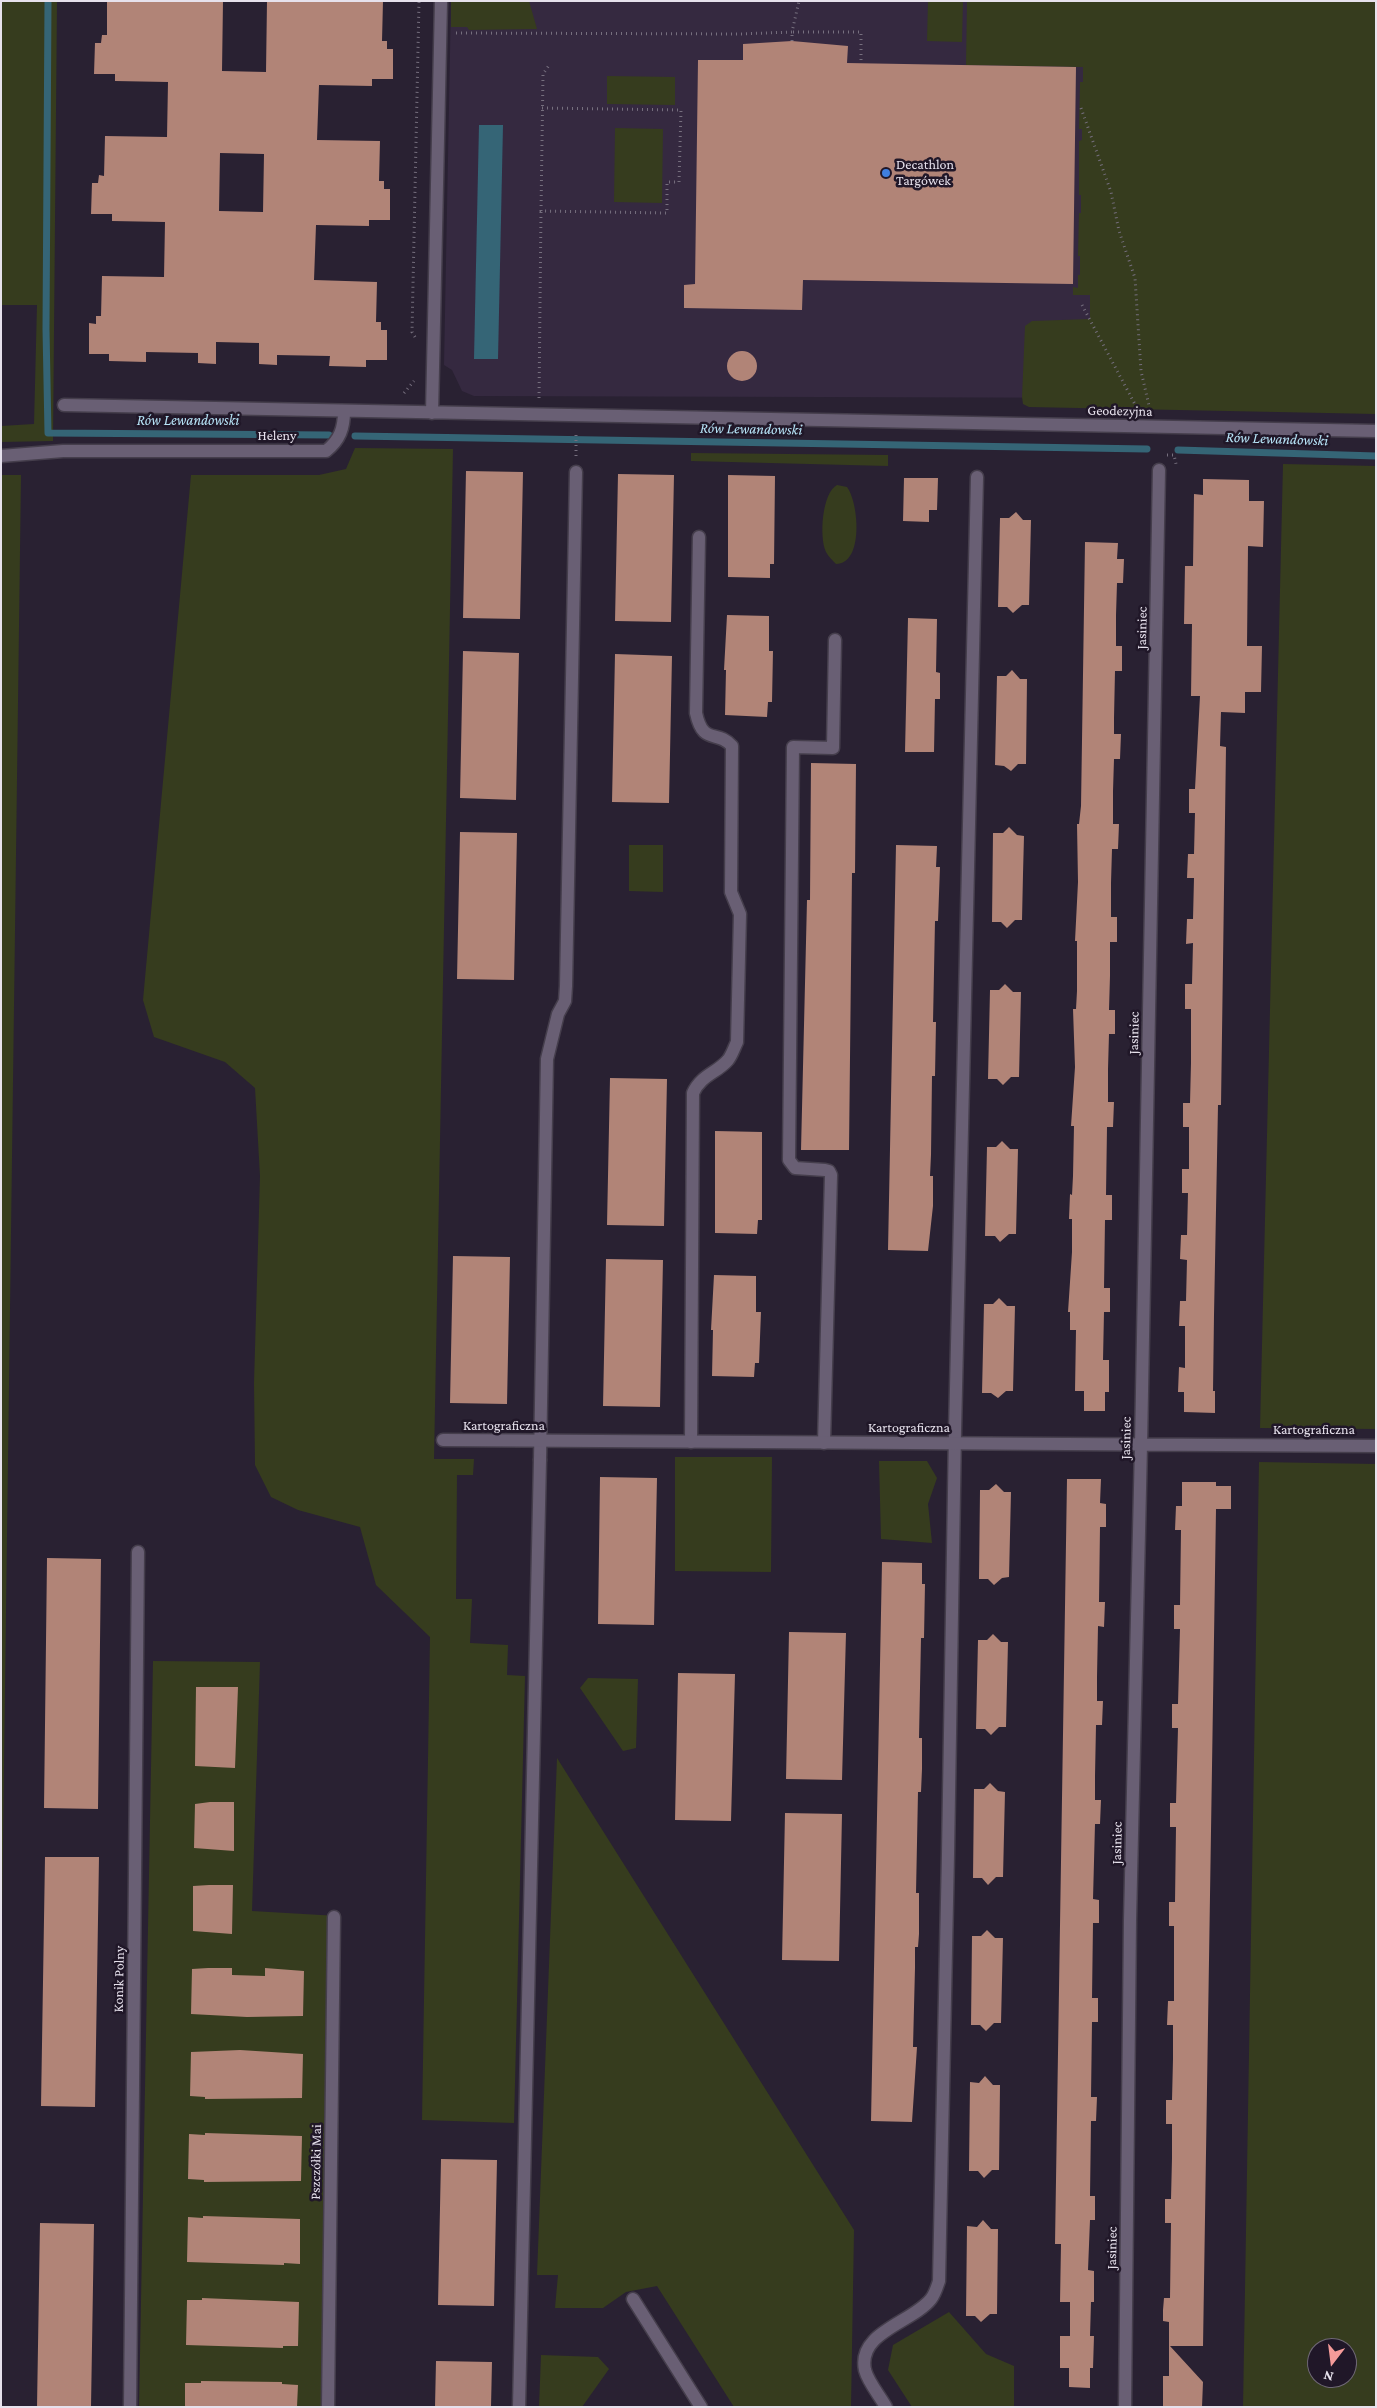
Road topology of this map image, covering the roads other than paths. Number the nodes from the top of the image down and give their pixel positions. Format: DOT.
graph roads {
  1 [pos="441,1"];
  2 [pos="64,405"];
  3 [pos="344,411"];
  4 [pos="432,413"];
  5 [pos="1376,431"];
  6 [pos="1,456"];
  7 [pos="1159,470"];
  8 [pos="576,472"];
  9 [pos="977,478"];
  10 [pos="699,537"];
  11 [pos="834,640"];
  12 [pos="443,1440"];
  13 [pos="540,1441"];
  14 [pos="690,1442"];
  15 [pos="824,1443"];
  16 [pos="954,1443"];
  17 [pos="1141,1445"];
  18 [pos="1376,1446"];
  19 [pos="138,1552"];
  20 [pos="334,1917"];
  21 [pos="633,2299"];
  22 [pos="130,2407"];
  23 [pos="328,2407"];
  24 [pos="519,2407"];
  25 [pos="701,2407"];
  26 [pos="886,2407"];
  27 [pos="1125,2407"];
  1 -- 4 [label="street"];
  2 -- 3 [label="street, Geodezyjna"];
  3 -- 4 [label="street, Geodezyjna"];
  3 -- 6 [label="street, Heleny"];
  4 -- 5 [label="street, Geodezyjna"];
  7 -- 17 [label="street, Jasiniec"];
  8 -- 13 [label="street"];
  9 -- 16 [label="street"];
  10 -- 14 [label="street"];
  11 -- 15 [label="street"];
  12 -- 13 [label="street, Kartograficzna"];
  13 -- 14 [label="street, Kartograficzna"];
  13 -- 24 [label="street"];
  14 -- 15 [label="street, Kartograficzna"];
  15 -- 16 [label="street, Kartograficzna"];
  16 -- 17 [label="street, Kartograficzna"];
  16 -- 26 [label="street"];
  17 -- 18 [label="street, Kartograficzna"];
  17 -- 27 [label="street, Jasiniec"];
  19 -- 22 [label="street, Konik Polny"];
  20 -- 23 [label="street, Pszczółki Mai"];
  21 -- 25 [label="street"];
}
